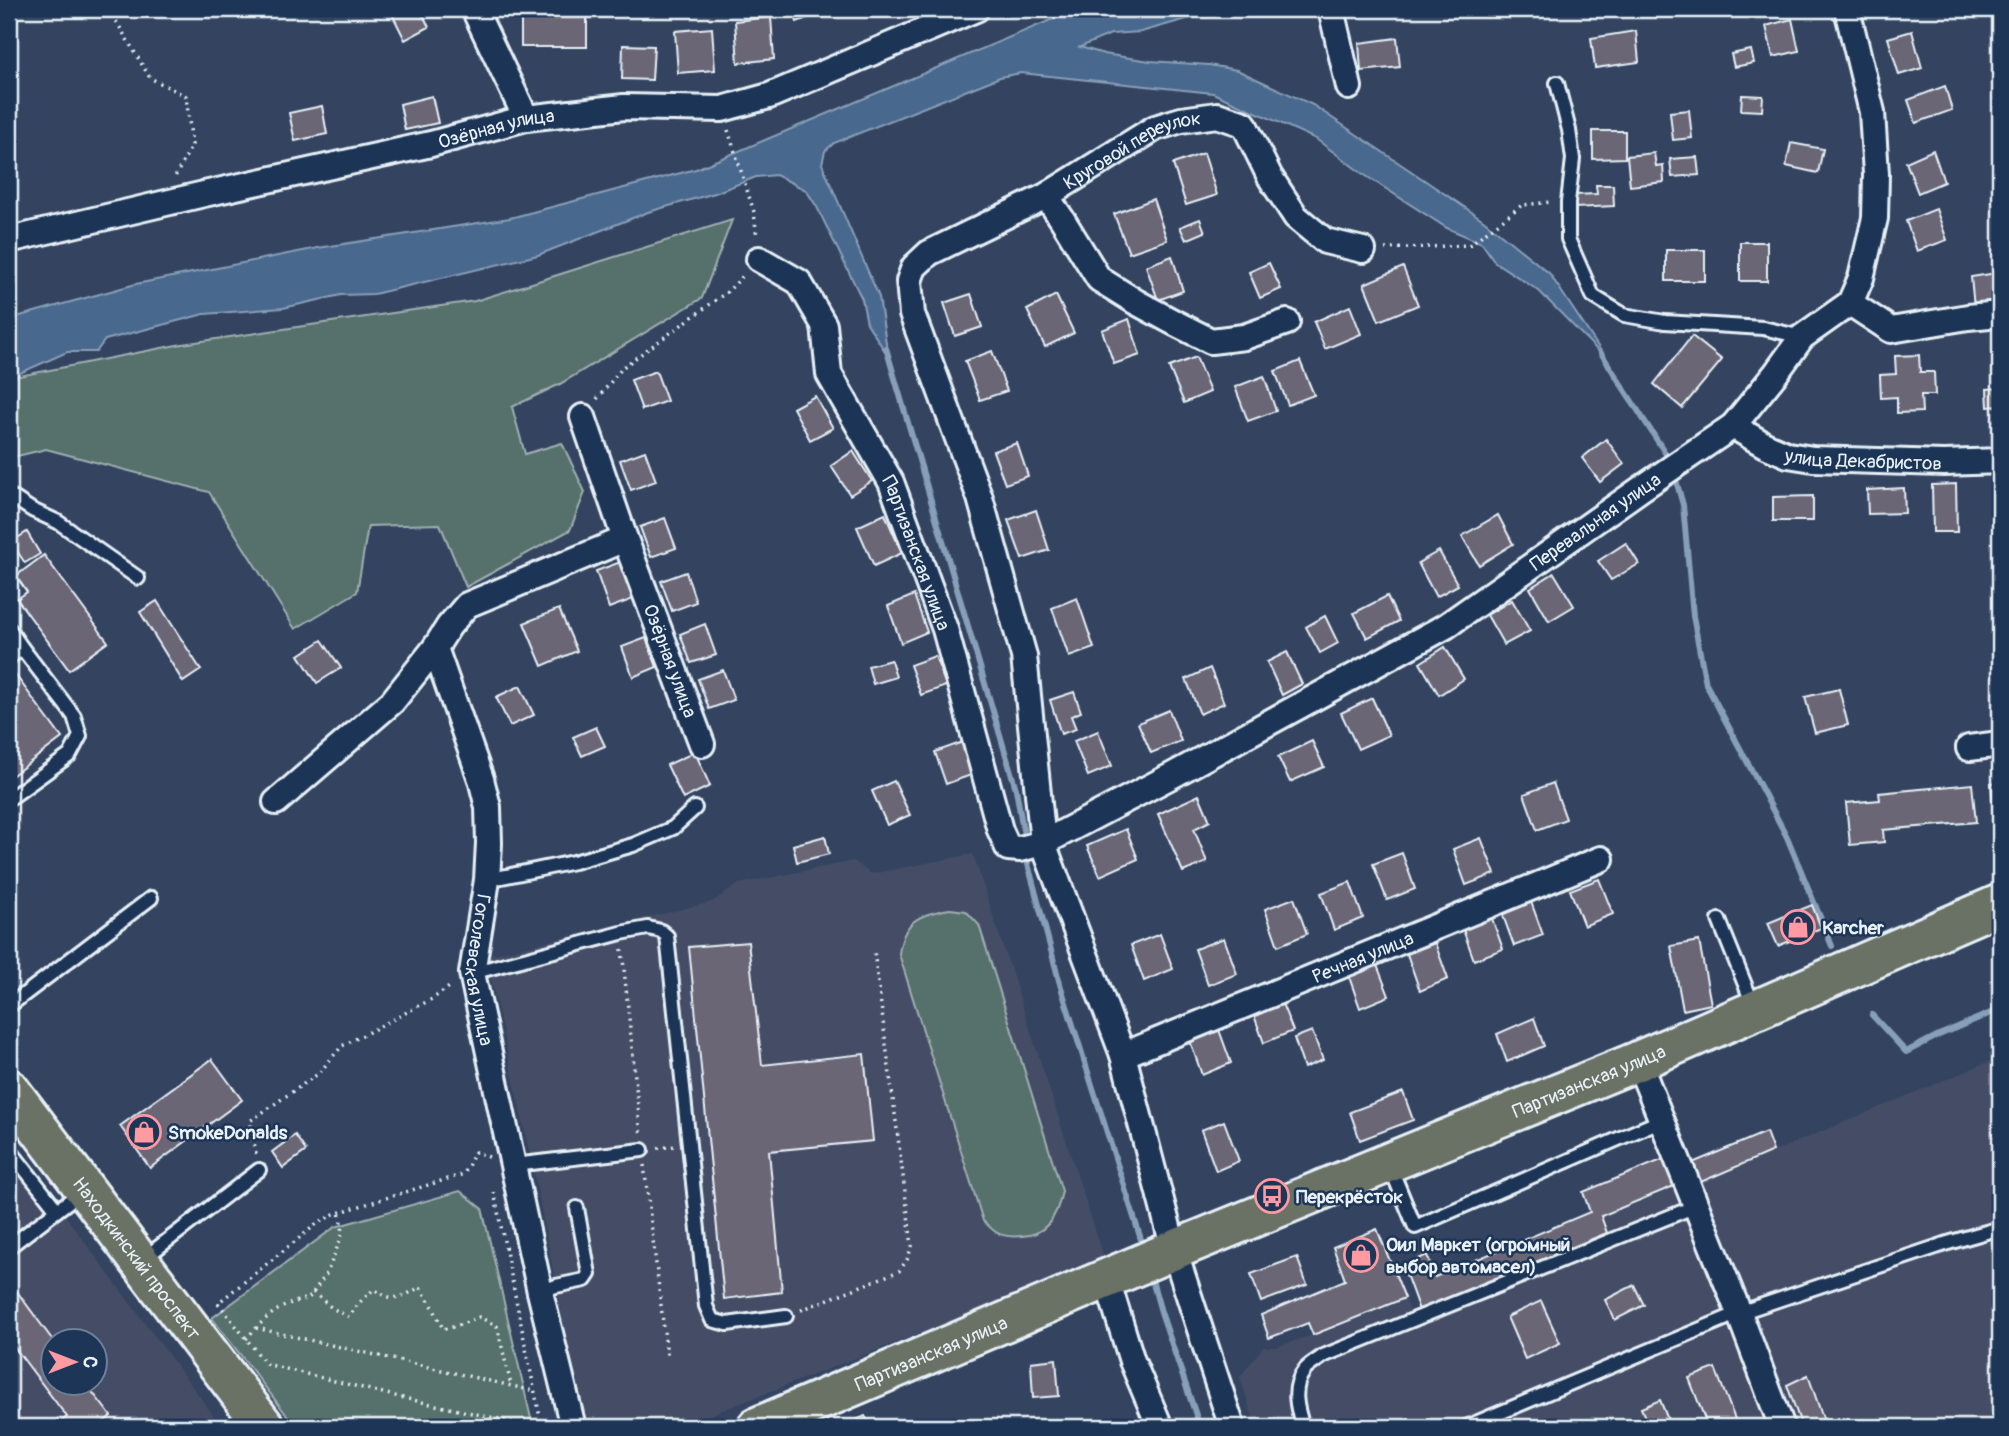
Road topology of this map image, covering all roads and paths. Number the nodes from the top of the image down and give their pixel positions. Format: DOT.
graph roads {
  1 [pos="109,9"];
  2 [pos="474,9"];
  3 [pos="976,9"];
  4 [pos="1331,9"];
  5 [pos="1847,9"];
  6 [pos="1557,83"];
  7 [pos="1349,87"];
  8 [pos="526,118"];
  9 [pos="732,144"];
  10 [pos="1046,196"];
  11 [pos="1568,202"];
  12 [pos="162,204"];
  13 [pos="9,240"];
  14 [pos="1363,250"];
  15 [pos="759,259"];
  16 [pos="1850,303"];
  17 [pos="2000,314"];
  18 [pos="1287,322"];
  19 [pos="1802,337"];
  20 [pos="583,418"];
  21 [pos="1733,426"];
  22 [pos="2000,461"];
  23 [pos="9,495"];
  24 [pos="625,539"];
  25 [pos="138,578"];
  26 [pos="9,629"];
  27 [pos="22,648"];
  28 [pos="435,648"];
  29 [pos="9,658"];
  30 [pos="702,744"];
  31 [pos="2000,744"];
  32 [pos="1969,748"];
  33 [pos="9,799"];
  34 [pos="276,802"];
  35 [pos="695,808"];
  36 [pos="1043,842"];
  37 [pos="1601,859"];
  38 [pos="487,880"];
  39 [pos="151,898"];
  40 [pos="2000,904"];
  41 [pos="1719,920"];
  42 [pos="874,951"];
  43 [pos="472,973"];
  44 [pos="9,1006"];
  45 [pos="1755,1010"];
  46 [pos="1123,1055"];
  47 [pos="1638,1061"];
  48 [pos="9,1089"];
  49 [pos="1662,1121"];
  50 [pos="689,1145"];
  51 [pos="9,1149"];
  52 [pos="642,1150"];
  53 [pos="475,1152"];
  54 [pos="486,1156"];
  55 [pos="1389,1163"];
  56 [pos="514,1165"];
  57 [pos="489,1169"];
  58 [pos="259,1170"];
  59 [pos="492,1182"];
  60 [pos="70,1200"];
  61 [pos="1696,1206"];
  62 [pos="577,1209"];
  63 [pos="339,1212"];
  64 [pos="2000,1228"];
  65 [pos="9,1247"];
  66 [pos="1168,1253"];
  67 [pos="139,1263"];
  68 [pos="1113,1277"];
  69 [pos="313,1292"];
  70 [pos="540,1292"];
  71 [pos="1739,1313"];
  72 [pos="786,1316"];
  73 [pos="256,1328"];
  74 [pos="246,1339"];
  75 [pos="510,1385"];
  76 [pos="534,1391"];
  77 [pos="779,1424"];
  78 [pos="265,1427"];
  79 [pos="536,1427"];
  80 [pos="542,1427"];
  81 [pos="573,1427"];
  82 [pos="1160,1427"];
  83 [pos="1232,1427"];
  84 [pos="1304,1427"];
  85 [pos="1466,1427"];
  86 [pos="1782,1427"];
  1 -- 12 [label="path"];
  2 -- 8 [label="street"];
  3 -- 8 [label="street, Озёрная улица"];
  4 -- 7 [label="street"];
  5 -- 16 [label="street"];
  6 -- 11 [label="lane"];
  8 -- 12 [label="street, Озёрная улица"];
  9 -- 15 [label="path"];
  10 -- 14 [label="street, Круговой переулок"];
  10 -- 18 [label="street"];
  10 -- 36 [label="street, Круговой переулок"];
  11 -- 14 [label="path"];
  11 -- 19 [label="lane"];
  12 -- 13 [label="street, Озёрная улица"];
  15 -- 20 [label="path"];
  15 -- 36 [label="street, Партизанская улица"];
  16 -- 17 [label="street"];
  16 -- 19 [label="street, Перевальная улица"];
  19 -- 21 [label="street, Перевальная улица"];
  20 -- 24 [label="street, Озёрная улица"];
  21 -- 22 [label="street, улица Декабристов"];
  21 -- 36 [label="street, Перевальная улица"];
  23 -- 25 [label="lane"];
  24 -- 28 [label="street"];
  24 -- 30 [label="street, Озёрная улица"];
  26 -- 27 [label="lane"];
  27 -- 29 [label="lane"];
  27 -- 33 [label="lane"];
  28 -- 34 [label="street"];
  28 -- 38 [label="street, Гоголевская улица"];
  31 -- 32 [label="street"];
  35 -- 38 [label="lane"];
  36 -- 46 [label="street"];
  37 -- 46 [label="street, Речная улица"];
  38 -- 43 [label="street, Гоголевская улица"];
  39 -- 44 [label="lane"];
  40 -- 45 [label="main road, Партизанская улица"];
  41 -- 45 [label="lane"];
  42 -- 72 [label="path"];
  43 -- 50 [label="lane"];
  43 -- 56 [label="street, Гоголевская улица"];
  43 -- 58 [label="path"];
  45 -- 47 [label="main road, Партизанская улица"];
  46 -- 66 [label="street"];
  47 -- 49 [label="street"];
  47 -- 55 [label="main road, Партизанская улица"];
  48 -- 60 [label="main road, Находкинский проспект"];
  49 -- 55 [label="lane"];
  49 -- 61 [label="street"];
  50 -- 52 [label="path"];
  50 -- 72 [label="lane"];
  51 -- 60 [label="lane"];
  52 -- 56 [label="lane"];
  53 -- 63 [label="path"];
  54 -- 57 [label="path"];
  55 -- 66 [label="main road, Партизанская улица"];
  56 -- 70 [label="street, Гоголевская улица"];
  58 -- 67 [label="lane"];
  59 -- 76 [label="path"];
  60 -- 65 [label="lane"];
  60 -- 67 [label="main road, Находкинский проспект"];
  61 -- 71 [label="street"];
  61 -- 84 [label="lane"];
  62 -- 70 [label="lane"];
  63 -- 69 [label="path"];
  63 -- 74 [label="path"];
  64 -- 71 [label="lane"];
  66 -- 68 [label="main road, Партизанская улица"];
  66 -- 83 [label="street"];
  67 -- 78 [label="main road, Находкинский проспект"];
  68 -- 77 [label="main road, Партизанская улица"];
  68 -- 82 [label="street"];
  69 -- 73 [label="path"];
  69 -- 75 [label="path"];
  70 -- 81 [label="street, Гоголевская улица"];
  71 -- 85 [label="lane"];
  71 -- 86 [label="street"];
  73 -- 74 [label="path"];
  73 -- 75 [label="path"];
  74 -- 79 [label="path"];
  75 -- 76 [label="path"];
  76 -- 80 [label="path"];
}
